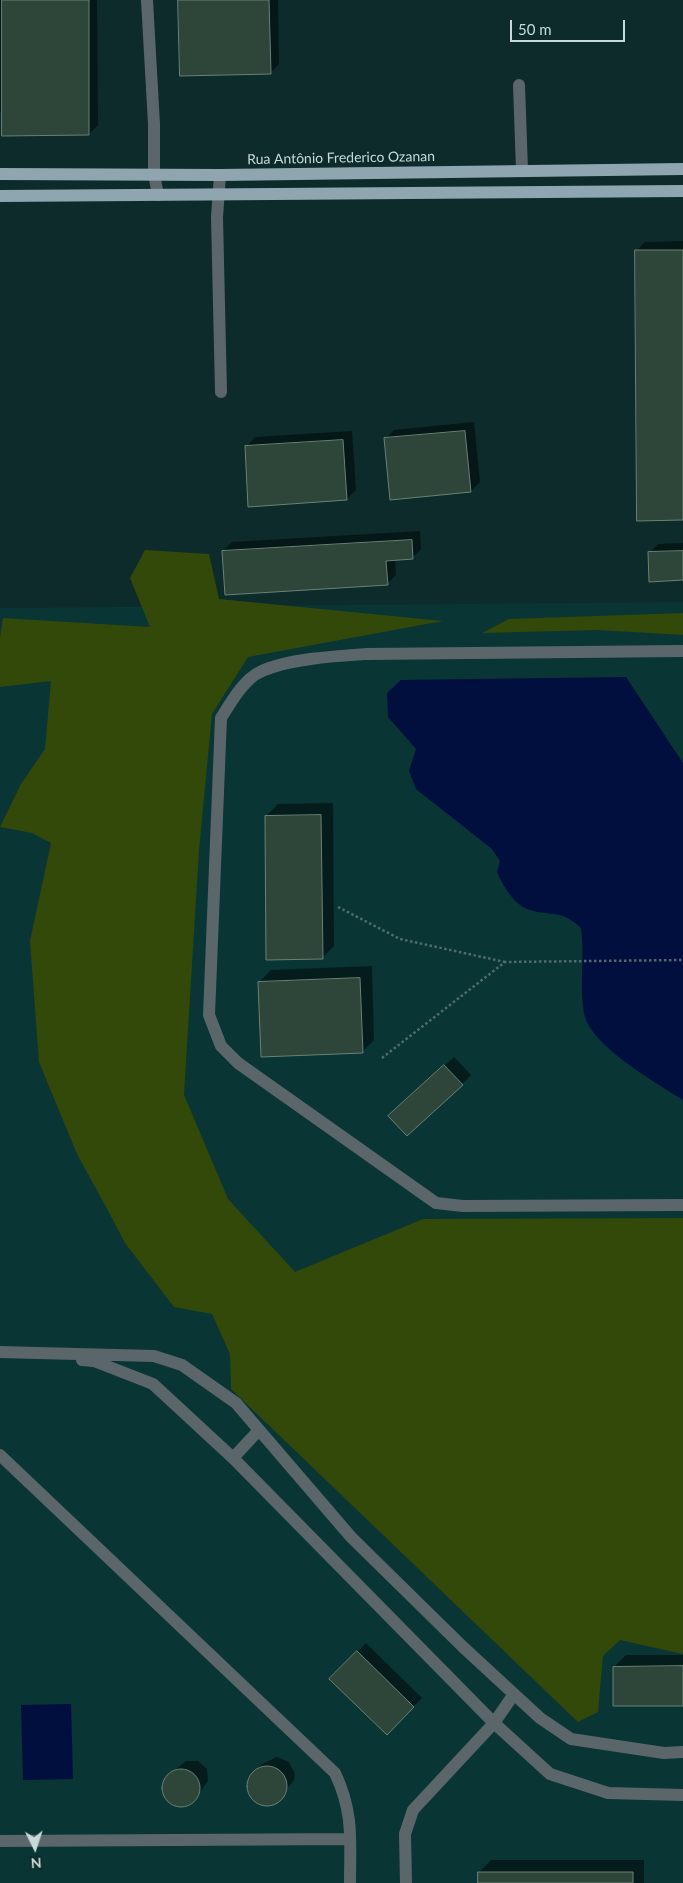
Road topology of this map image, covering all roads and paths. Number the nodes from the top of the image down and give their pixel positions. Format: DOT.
graph roads {
  1 [pos="147,0"];
  2 [pos="519,85"];
  3 [pos="683,169"];
  4 [pos="522,170"];
  5 [pos="0,174"];
  6 [pos="154,174"];
  7 [pos="220,175"];
  8 [pos="683,191"];
  9 [pos="158,195"];
  10 [pos="220,195"];
  11 [pos="0,196"];
  12 [pos="221,392"];
  13 [pos="683,651"];
  14 [pos="338,906"];
  15 [pos="683,960"];
  16 [pos="505,962"];
  17 [pos="382,1058"];
  18 [pos="683,1205"];
  19 [pos="0,1352"];
  20 [pos="15,1352"];
  21 [pos="259,1430"];
  22 [pos="0,1455"];
  23 [pos="233,1458"];
  24 [pos="514,1694"];
  25 [pos="494,1723"];
  26 [pos="683,1752"];
  27 [pos="683,1795"];
  28 [pos="350,1839"];
  29 [pos="0,1841"];
  30 [pos="350,1883"];
  31 [pos="406,1883"];
  1 -- 6 [label="lane"];
  2 -- 4 [label="lane"];
  3 -- 4 [label="main road, Rua Antônio Frederico Ozanan"];
  4 -- 7 [label="main road, Rua Antônio Frederico Ozanan"];
  5 -- 6 [label="main road, Rua Antônio Frederico Ozanan"];
  6 -- 7 [label="main road, Rua Antônio Frederico Ozanan"];
  6 -- 9 [label="lane"];
  7 -- 10 [label="lane"];
  8 -- 10 [label="main road"];
  9 -- 10 [label="main road"];
  9 -- 11 [label="main road"];
  10 -- 12 [label="lane"];
  13 -- 18 [label="lane"];
  14 -- 16 [label="path"];
  15 -- 16 [label="path"];
  16 -- 17 [label="path"];
  19 -- 20 [label="lane"];
  20 -- 21 [label="lane"];
  20 -- 23 [label="lane"];
  21 -- 23 [label="lane"];
  21 -- 24 [label="lane"];
  22 -- 28 [label="lane"];
  23 -- 25 [label="lane"];
  24 -- 25 [label="lane"];
  24 -- 26 [label="lane"];
  25 -- 27 [label="lane"];
  25 -- 31 [label="lane"];
  28 -- 29 [label="lane"];
  28 -- 30 [label="lane"];
}
